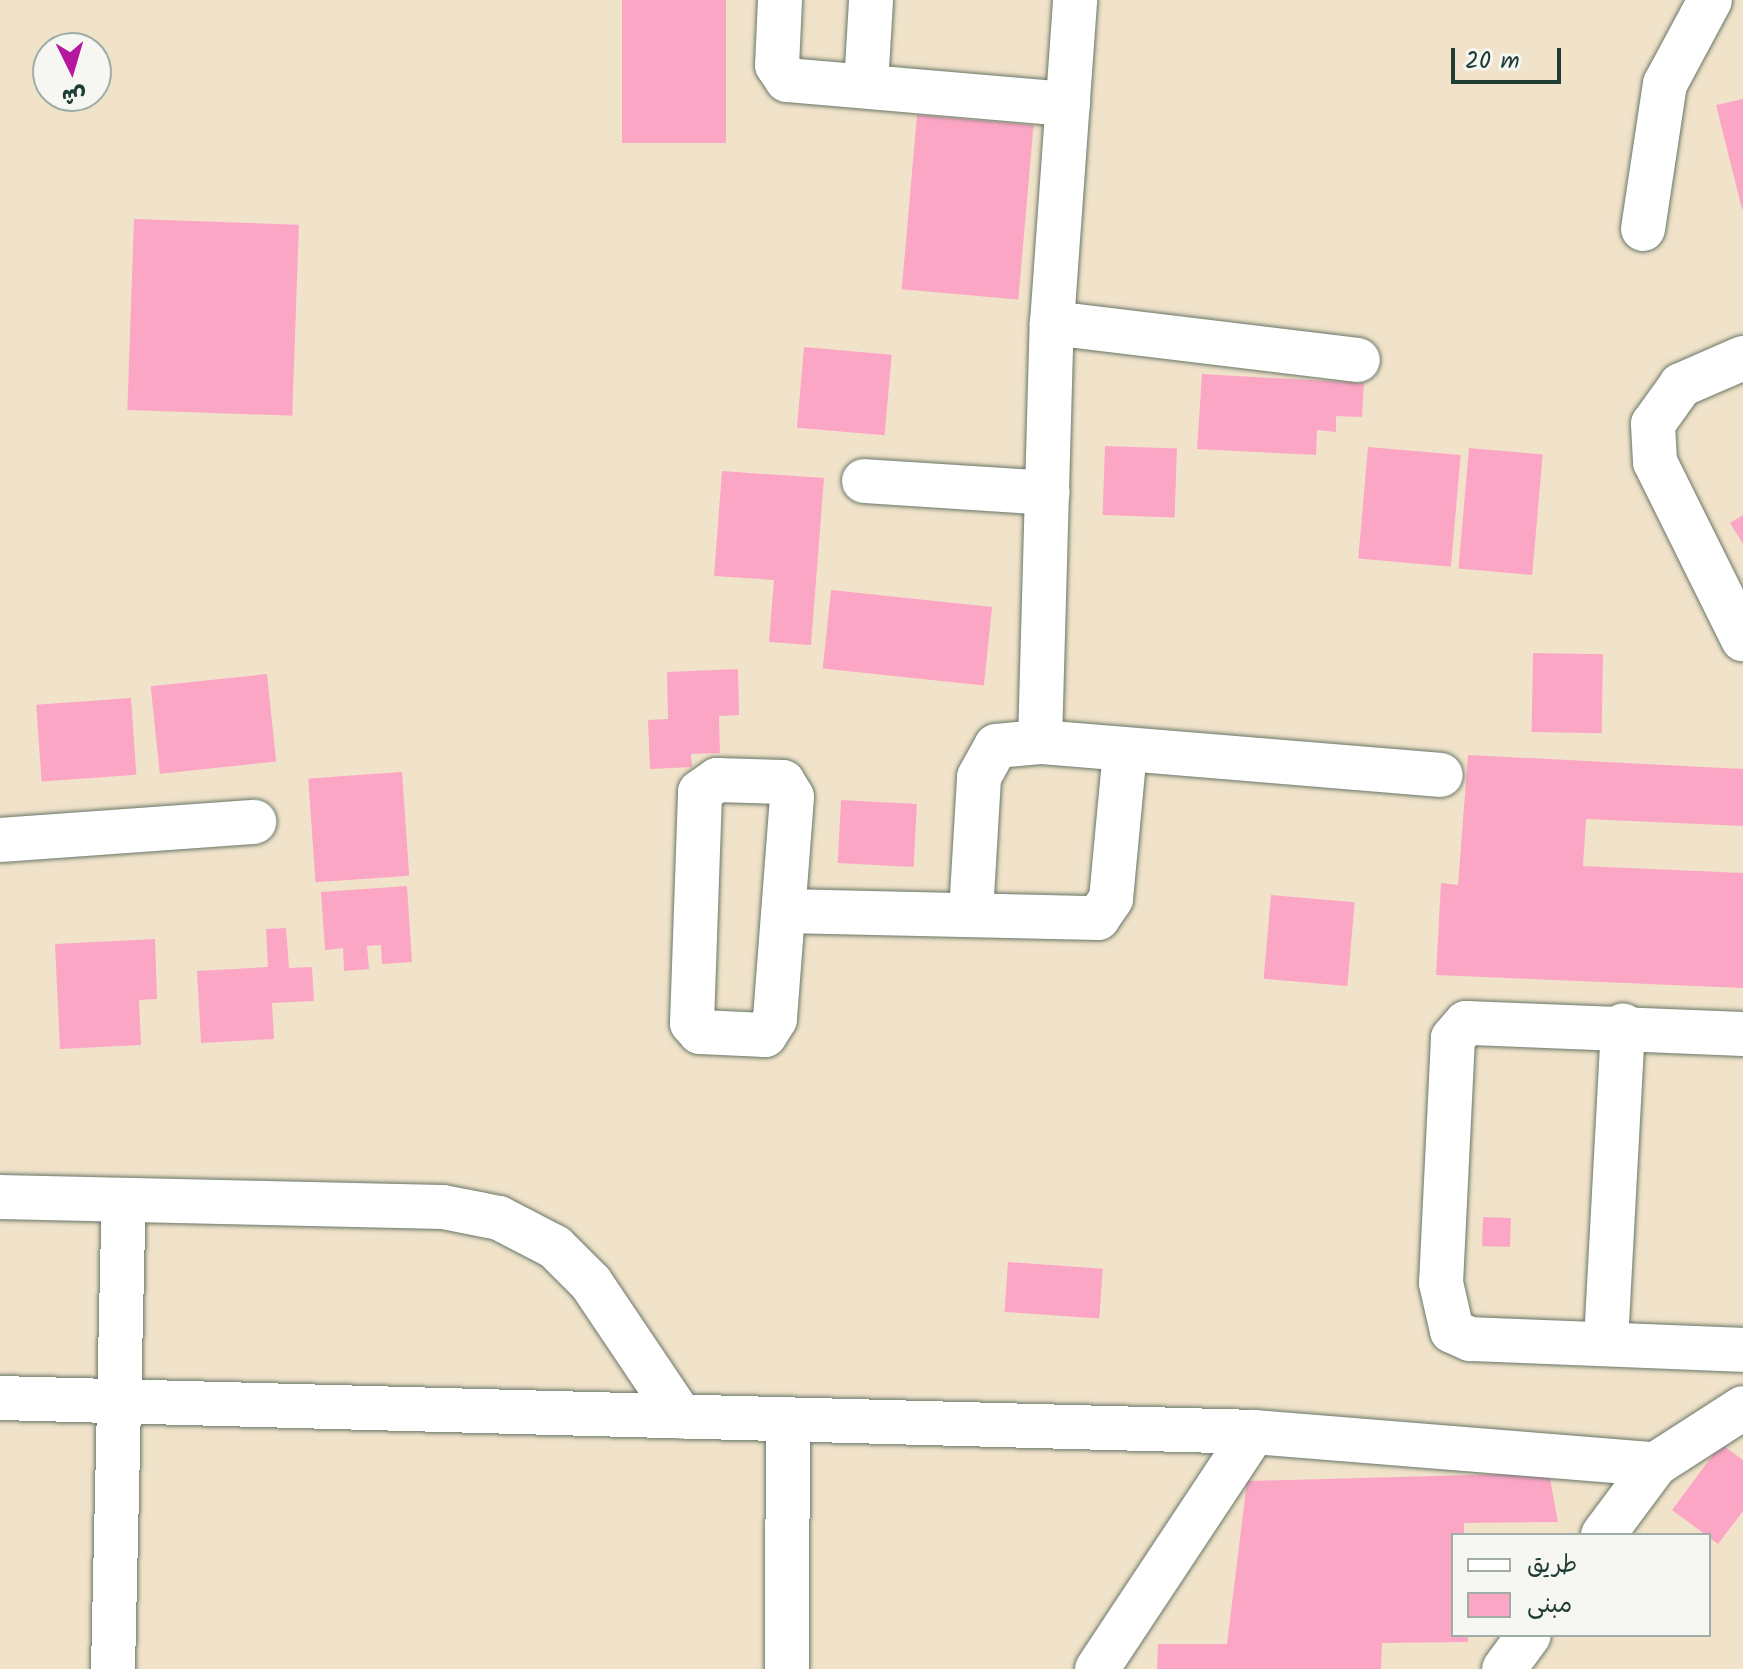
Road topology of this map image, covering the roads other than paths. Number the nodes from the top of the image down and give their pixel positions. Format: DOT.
graph roads {
  1 [pos="780,0"];
  2 [pos="871,0"];
  3 [pos="1075,0"];
  4 [pos="1710,0"];
  5 [pos="866,85"];
  6 [pos="1068,104"];
  7 [pos="1643,229"];
  8 [pos="1052,323"];
  9 [pos="1743,358"];
  10 [pos="1358,360"];
  11 [pos="864,481"];
  12 [pos="1048,493"];
  13 [pos="1743,639"];
  14 [pos="1040,742"];
  15 [pos="1125,750"];
  16 [pos="1441,775"];
  17 [pos="254,822"];
  18 [pos="0,840"];
  19 [pos="784,911"];
  20 [pos="971,913"];
  21 [pos="1623,1025"];
  22 [pos="1743,1034"];
  23 [pos="0,1197"];
  24 [pos="124,1201"];
  25 [pos="1606,1341"];
  26 [pos="1743,1350"];
  27 [pos="0,1398"];
  28 [pos="119,1403"];
  29 [pos="1743,1408"];
  30 [pos="681,1417"];
  31 [pos="788,1420"];
  32 [pos="1254,1432"];
  33 [pos="1656,1464"];
  34 [pos="1604,1533"];
  35 [pos="1528,1637"];
  36 [pos="113,1669"];
  37 [pos="787,1669"];
  38 [pos="1097,1669"];
  39 [pos="1504,1669"];
  1 -- 5 [label="street"];
  2 -- 5 [label="street"];
  3 -- 6 [label="street"];
  4 -- 7 [label="street"];
  5 -- 6 [label="street"];
  6 -- 8 [label="street"];
  8 -- 10 [label="street"];
  8 -- 12 [label="street"];
  9 -- 13 [label="street"];
  11 -- 12 [label="street"];
  12 -- 14 [label="street"];
  14 -- 15 [label="street"];
  14 -- 20 [label="street"];
  15 -- 16 [label="street"];
  15 -- 20 [label="street"];
  17 -- 18 [label="street"];
  19 -- 19 [label="street"];
  19 -- 20 [label="street"];
  21 -- 22 [label="street"];
  21 -- 25 [label="street"];
  21 -- 25 [label="street"];
  23 -- 24 [label="street"];
  24 -- 28 [label="street"];
  24 -- 30 [label="street"];
  25 -- 26 [label="street"];
  27 -- 28 [label="street"];
  28 -- 30 [label="street"];
  28 -- 36 [label="street"];
  29 -- 33 [label="street"];
  30 -- 31 [label="street"];
  31 -- 32 [label="street"];
  31 -- 37 [label="street"];
  32 -- 33 [label="street"];
  32 -- 38 [label="street"];
  33 -- 34 [label="street"];
  35 -- 39 [label="street"];
}
